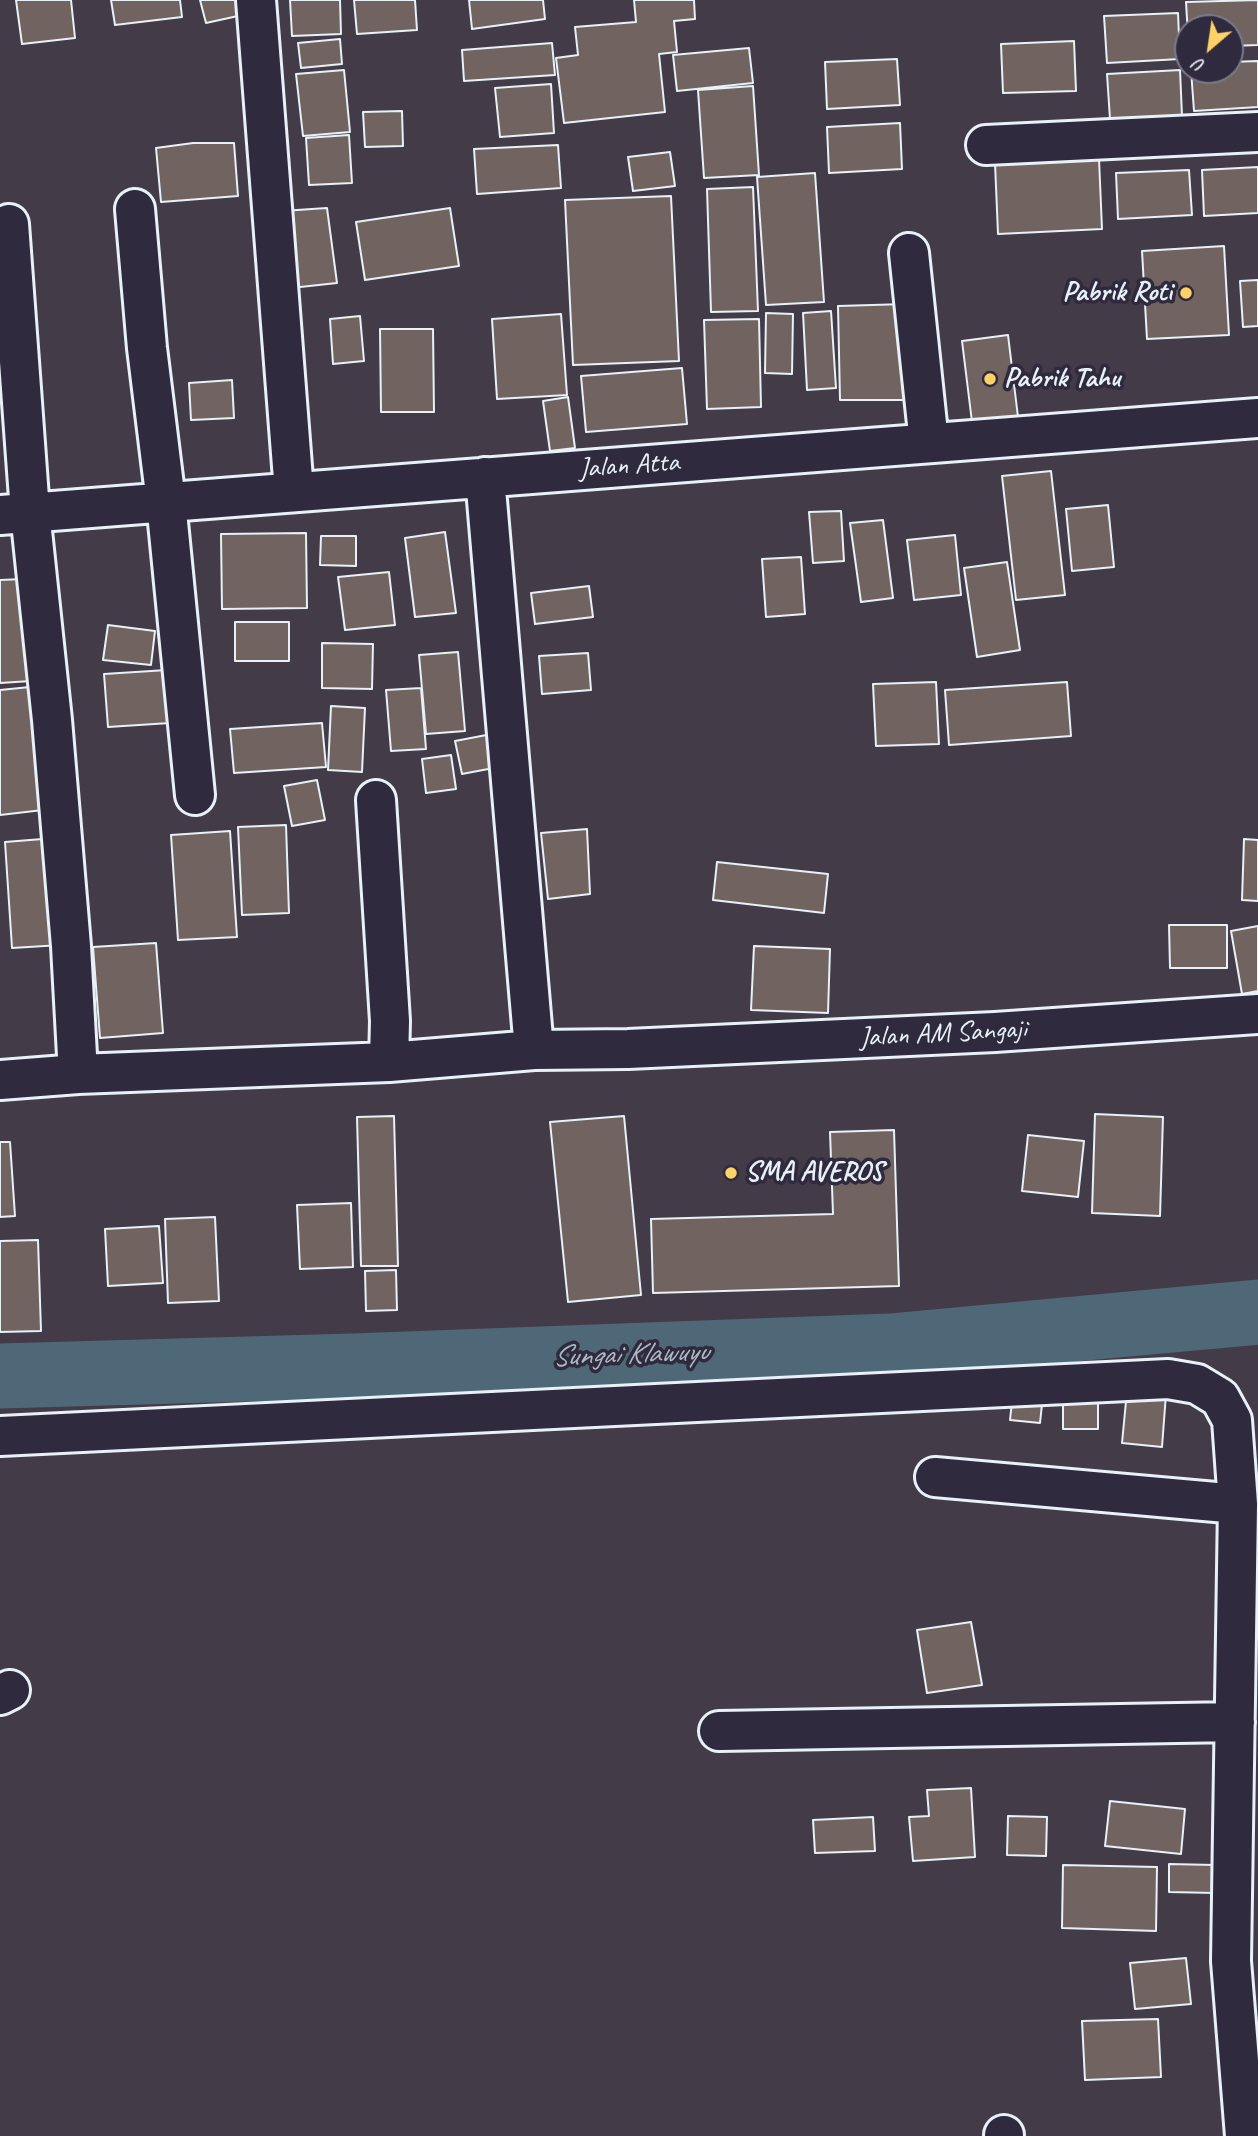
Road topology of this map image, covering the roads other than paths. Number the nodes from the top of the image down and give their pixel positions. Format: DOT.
graph roads {
  1 [pos="256,0"];
  2 [pos="1258,132"];
  3 [pos="986,145"];
  4 [pos="135,209"];
  5 [pos="9,223"];
  6 [pos="909,253"];
  7 [pos="1258,418"];
  8 [pos="929,443"];
  9 [pos="485,477"];
  10 [pos="294,492"];
  11 [pos="166,502"];
  12 [pos="15,514"];
  13 [pos="195,795"];
  14 [pos="376,800"];
  15 [pos="1258,1014"];
  16 [pos="534,1050"];
  17 [pos="389,1062"];
  18 [pos="78,1073"];
  19 [pos="0,1080"];
  20 [pos="0,1436"];
  21 [pos="935,1477"];
  22 [pos="1238,1504"];
  23 [pos="1235,1722"];
  24 [pos="719,1731"];
  25 [pos="1245,1959"];
  26 [pos="1245,2136"];
  1 -- 10 [label="street"];
  2 -- 3 [label="street"];
  4 -- 11 [label="street"];
  5 -- 12 [label="street"];
  6 -- 8 [label="street"];
  7 -- 8 [label="street, Jalan Atta"];
  8 -- 9 [label="street, Jalan Atta"];
  9 -- 10 [label="street, Jalan Atta"];
  9 -- 16 [label="street"];
  10 -- 11 [label="street, Jalan Atta"];
  11 -- 12 [label="street, Jalan Atta"];
  11 -- 13 [label="street"];
  12 -- 18 [label="street"];
  14 -- 17 [label="street"];
  15 -- 16 [label="street, Jalan AM Sangaji"];
  16 -- 17 [label="street, Jalan AM Sangaji"];
  17 -- 18 [label="street, Jalan AM Sangaji"];
  18 -- 19 [label="street, Jalan AM Sangaji"];
  20 -- 22 [label="street"];
  21 -- 22 [label="street"];
  22 -- 23 [label="street"];
  23 -- 24 [label="street"];
  23 -- 25 [label="street"];
  25 -- 26 [label="street"];
}
